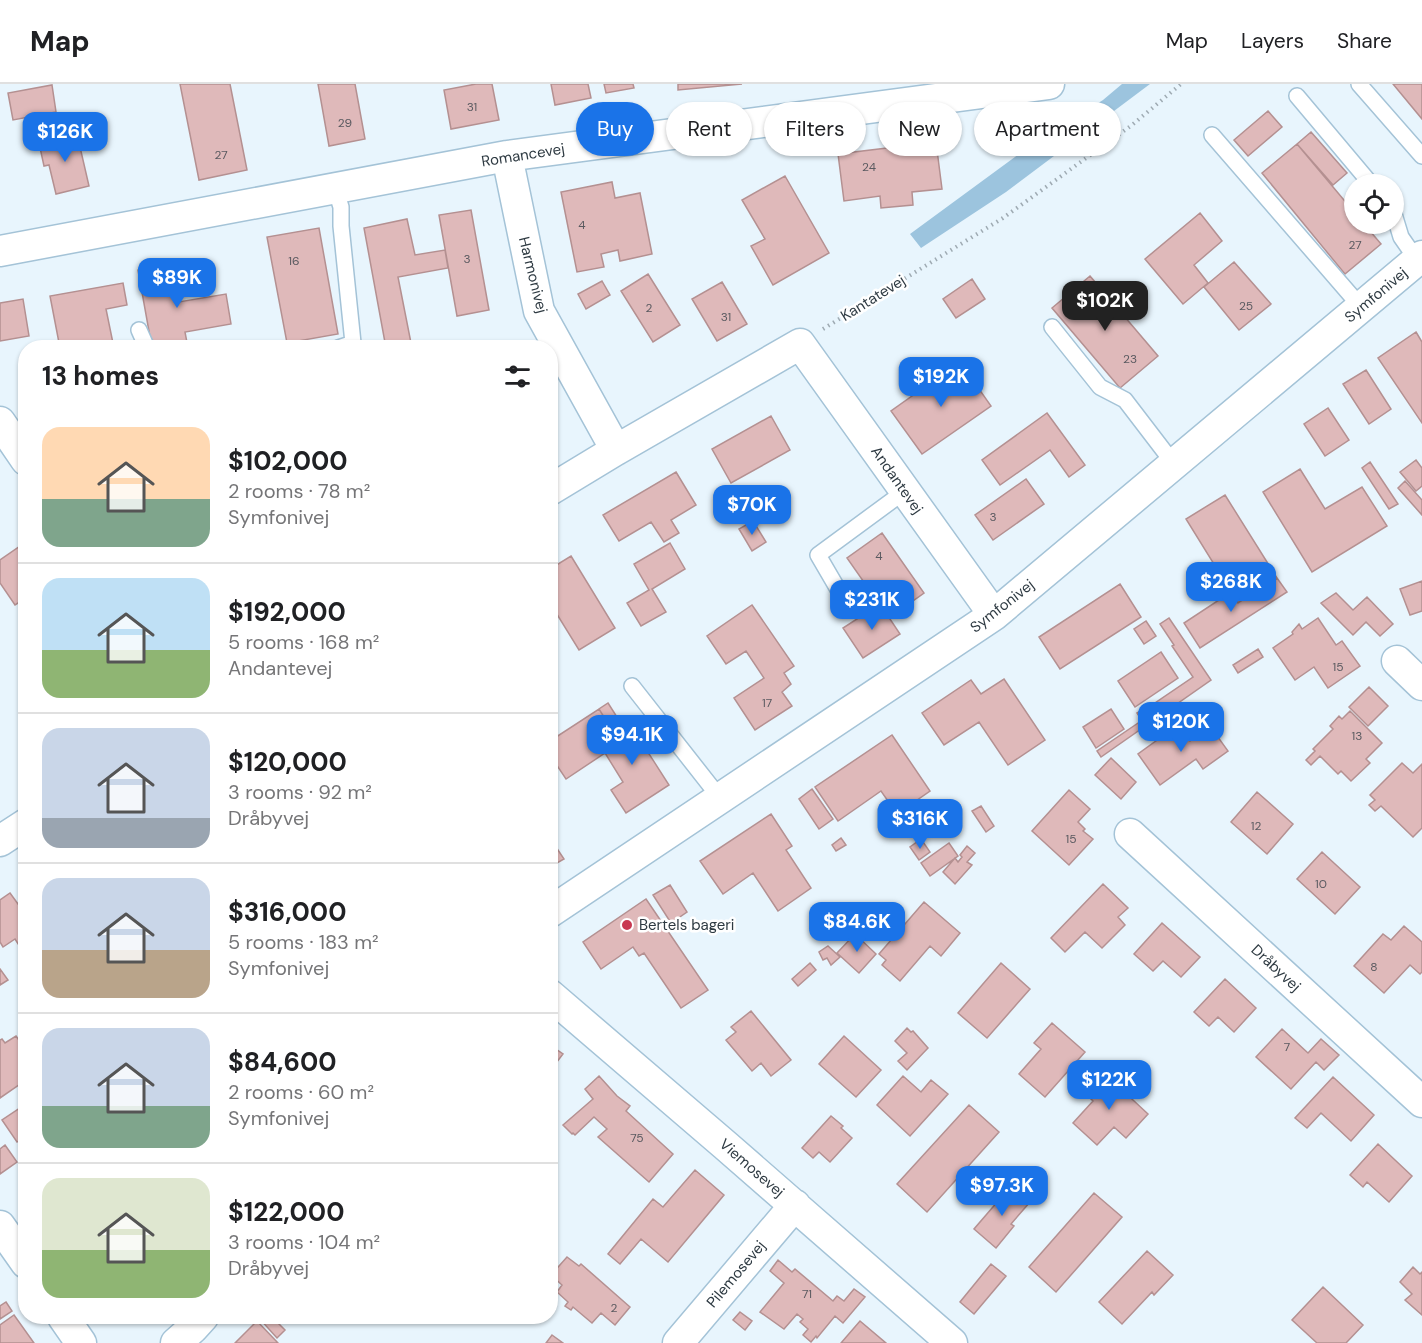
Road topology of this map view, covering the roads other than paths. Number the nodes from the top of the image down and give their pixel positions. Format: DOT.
graph roads {
  1 [pos="1049,84"];
  2 [pos="1359,84"];
  3 [pos="1297,96"];
  4 [pos="1212,135"];
  5 [pos="507,156"];
  6 [pos="1422,156"];
  7 [pos="1363,174"];
  8 [pos="336,188"];
  9 [pos="1400,234"];
  10 [pos="0,251"];
  11 [pos="1420,258"];
  12 [pos="1361,307"];
  13 [pos="1052,327"];
  14 [pos="139,330"];
  15 [pos="143,340"];
  16 [pos="353,340"];
  17 [pos="555,340"];
  18 [pos="558,345"];
  19 [pos="0,422"];
  20 [pos="18,448"];
  21 [pos="616,450"];
  22 [pos="1174,464"];
  23 [pos="558,485"];
  24 [pos="905,491"];
  25 [pos="846,603"];
  26 [pos="994,615"];
  27 [pos="1397,661"];
  28 [pos="1422,685"];
  29 [pos="632,686"];
  30 [pos="720,798"];
  31 [pos="18,829"];
  32 [pos="1130,834"];
  33 [pos="0,841"];
  34 [pos="558,907"];
  35 [pos="558,1002"];
  36 [pos="1422,1102"];
  37 [pos="795,1205"];
  38 [pos="0,1226"];
  39 [pos="18,1252"];
  40 [pos="68,1324"];
  41 [pos="197,1324"];
  42 [pos="81,1343"];
  43 [pos="176,1343"];
  44 [pos="678,1343"];
  45 [pos="952,1343"];
  1 -- 5 [label="street, Romancevej"];
  2 -- 6 [label="lane"];
  3 -- 7 [label="lane"];
  4 -- 12 [label="lane"];
  5 -- 8 [label="street, Romancevej"];
  5 -- 17 [label="street, Harmonivej"];
  8 -- 10 [label="street, Romancevej"];
  8 -- 16 [label="lane"];
  9 -- 11 [label="lane"];
  11 -- 12 [label="street, Symfonivej"];
  12 -- 22 [label="street, Symfonivej"];
  13 -- 22 [label="lane"];
  14 -- 15 [label="lane"];
  18 -- 21 [label="street, Harmonivej"];
  19 -- 20 [label="street"];
  21 -- 23 [label="street"];
  21 -- 24 [label="street, Andantevej"];
  22 -- 26 [label="street, Symfonivej"];
  24 -- 25 [label="lane"];
  24 -- 26 [label="street, Andantevej"];
  26 -- 30 [label="street, Symfonivej"];
  27 -- 28 [label="street"];
  29 -- 30 [label="lane"];
  30 -- 34 [label="street, Symfonivej"];
  31 -- 33 [label="street"];
  32 -- 36 [label="street, Dråbyvej"];
  35 -- 37 [label="street, Viemosevej"];
  37 -- 44 [label="street, Pilemosevej"];
  37 -- 45 [label="street, Viemosevej"];
  38 -- 39 [label="street"];
  40 -- 42 [label="street"];
  41 -- 43 [label="street"];
}
